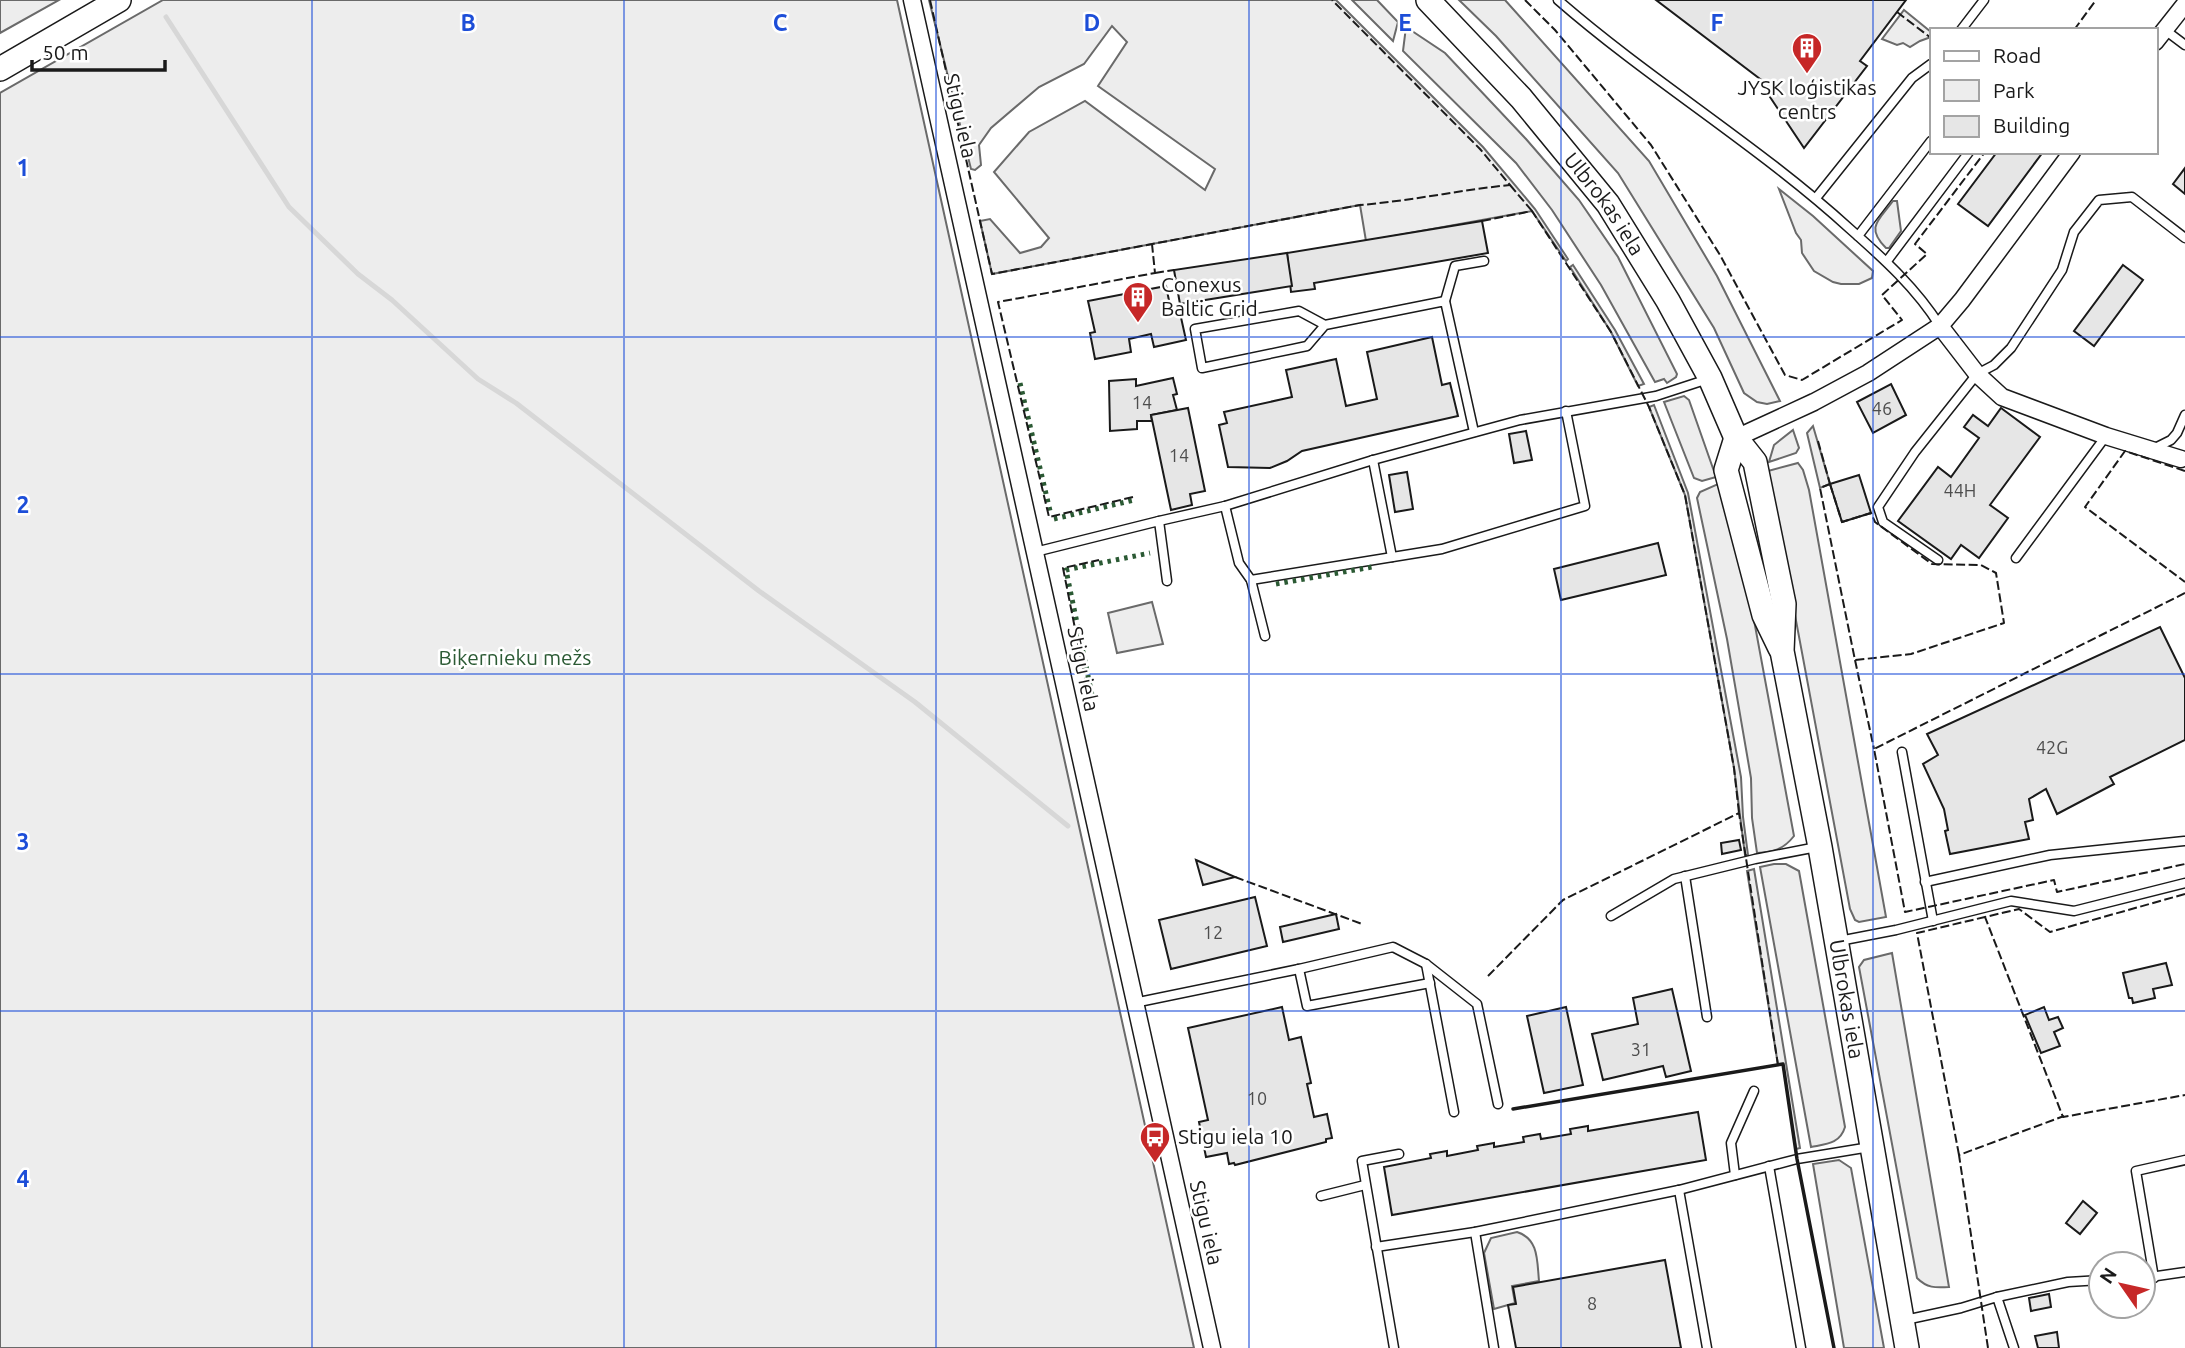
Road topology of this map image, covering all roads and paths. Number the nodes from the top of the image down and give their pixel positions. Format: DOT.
graph roads {
  1 [pos="120,0"];
  2 [pos="912,0"];
  3 [pos="1428,0"];
  4 [pos="1558,0"];
  5 [pos="1984,0"];
  6 [pos="2185,4"];
  7 [pos="1963,28"];
  8 [pos="2160,36"];
  9 [pos="2185,45"];
  10 [pos="1930,65"];
  11 [pos="0,69"];
  12 [pos="1930,142"];
  13 [pos="1967,154"];
  14 [pos="2071,154"];
  15 [pos="1816,198"];
  16 [pos="1858,236"];
  17 [pos="2185,238"];
  18 [pos="1484,261"];
  19 [pos="1887,261"];
  20 [pos="1445,301"];
  21 [pos="1325,326"];
  22 [pos="1940,326"];
  23 [pos="1977,374"];
  24 [pos="1710,378"];
  25 [pos="1566,411"];
  26 [pos="2185,415"];
  27 [pos="1474,432"];
  28 [pos="2106,436"];
  29 [pos="1736,438"];
  30 [pos="2150,450"];
  31 [pos="2184,458"];
  32 [pos="1373,460"];
  33 [pos="1225,506"];
  34 [pos="1159,521"];
  35 [pos="1035,552"];
  36 [pos="1392,557"];
  37 [pos="2016,558"];
  38 [pos="1938,560"];
  39 [pos="1251,580"];
  40 [pos="1167,581"];
  41 [pos="1265,636"];
  42 [pos="1902,752"];
  43 [pos="2185,841"];
  44 [pos="1820,847"];
  45 [pos="1685,876"];
  46 [pos="1925,882"];
  47 [pos="2185,883"];
  48 [pos="1611,916"];
  49 [pos="1933,921"];
  50 [pos="1837,942"];
  51 [pos="1426,964"];
  52 [pos="1299,969"];
  53 [pos="1430,983"];
  54 [pos="1134,1003"];
  55 [pos="1707,1017"];
  56 [pos="1754,1091"];
  57 [pos="1498,1104"];
  58 [pos="1454,1112"];
  59 [pos="1872,1146"];
  60 [pos="1399,1154"];
  61 [pos="2185,1160"];
  62 [pos="1769,1166"];
  63 [pos="1735,1175"];
  64 [pos="1365,1185"];
  65 [pos="1679,1190"];
  66 [pos="1321,1196"];
  67 [pos="1475,1232"];
  68 [pos="1376,1247"];
  69 [pos="2149,1250"];
  70 [pos="2185,1272"];
  71 [pos="2157,1277"];
  72 [pos="2087,1281"];
  73 [pos="1997,1297"];
  74 [pos="1902,1321"];
  75 [pos="1212,1348"];
  76 [pos="1394,1348"];
  77 [pos="1494,1348"];
  78 [pos="1706,1348"];
  79 [pos="1801,1348"];
  80 [pos="1907,1348"];
  81 [pos="2014,1348"];
  1 -- 11 [label="main road"];
  2 -- 35 [label="street, Stigu iela"];
  3 -- 24 [label="main road, Ulbrokas iela"];
  4 -- 15 [label="lane"];
  5 -- 7 [label="lane"];
  6 -- 8 [label="street"];
  8 -- 9 [label="lane"];
  10 -- 15 [label="lane"];
  12 -- 16 [label="lane"];
  13 -- 19 [label="lane"];
  14 -- 22 [label="street"];
  15 -- 16 [label="lane"];
  16 -- 19 [label="lane"];
  17 -- 23 [label="lane"];
  18 -- 20 [label="lane"];
  19 -- 22 [label="lane"];
  20 -- 21 [label="lane"];
  20 -- 27 [label="lane"];
  21 -- 21 [label="lane"];
  22 -- 23 [label="street"];
  22 -- 29 [label="street"];
  23 -- 28 [label="street"];
  23 -- 38 [label="lane"];
  24 -- 25 [label="lane"];
  24 -- 29 [label="main road, Ulbrokas iela"];
  25 -- 27 [label="lane"];
  25 -- 36 [label="lane"];
  26 -- 30 [label="lane"];
  27 -- 32 [label="lane"];
  28 -- 30 [label="street"];
  28 -- 37 [label="lane"];
  29 -- 44 [label="main road, Ulbrokas iela"];
  30 -- 31 [label="street"];
  32 -- 33 [label="lane"];
  32 -- 36 [label="lane"];
  33 -- 34 [label="lane"];
  33 -- 39 [label="lane"];
  34 -- 35 [label="lane"];
  34 -- 40 [label="lane"];
  35 -- 54 [label="street, Stigu iela"];
  36 -- 39 [label="lane"];
  39 -- 41 [label="lane"];
  42 -- 46 [label="lane"];
  43 -- 46 [label="lane"];
  44 -- 45 [label="lane"];
  44 -- 50 [label="main road, Ulbrokas iela"];
  45 -- 48 [label="lane"];
  45 -- 55 [label="lane"];
  46 -- 49 [label="lane"];
  47 -- 49 [label="lane"];
  49 -- 50 [label="lane"];
  50 -- 59 [label="main road, Ulbrokas iela"];
  51 -- 52 [label="lane"];
  51 -- 53 [label="lane"];
  51 -- 57 [label="lane"];
  52 -- 53 [label="lane"];
  52 -- 54 [label="lane"];
  53 -- 58 [label="lane"];
  54 -- 75 [label="street, Stigu iela"];
  56 -- 63 [label="lane"];
  59 -- 62 [label="lane"];
  59 -- 74 [label="main road, Ulbrokas iela"];
  60 -- 64 [label="lane"];
  61 -- 69 [label="lane"];
  62 -- 63 [label="lane"];
  62 -- 79 [label="lane"];
  63 -- 65 [label="lane"];
  64 -- 66 [label="lane"];
  64 -- 68 [label="lane"];
  65 -- 67 [label="lane"];
  65 -- 78 [label="lane"];
  67 -- 68 [label="lane"];
  67 -- 77 [label="lane"];
  68 -- 76 [label="lane"];
  70 -- 71 [label="lane"];
  72 -- 73 [label="lane"];
  73 -- 74 [label="lane"];
  73 -- 81 [label="lane"];
  74 -- 80 [label="main road, Ulbrokas iela"];
}
